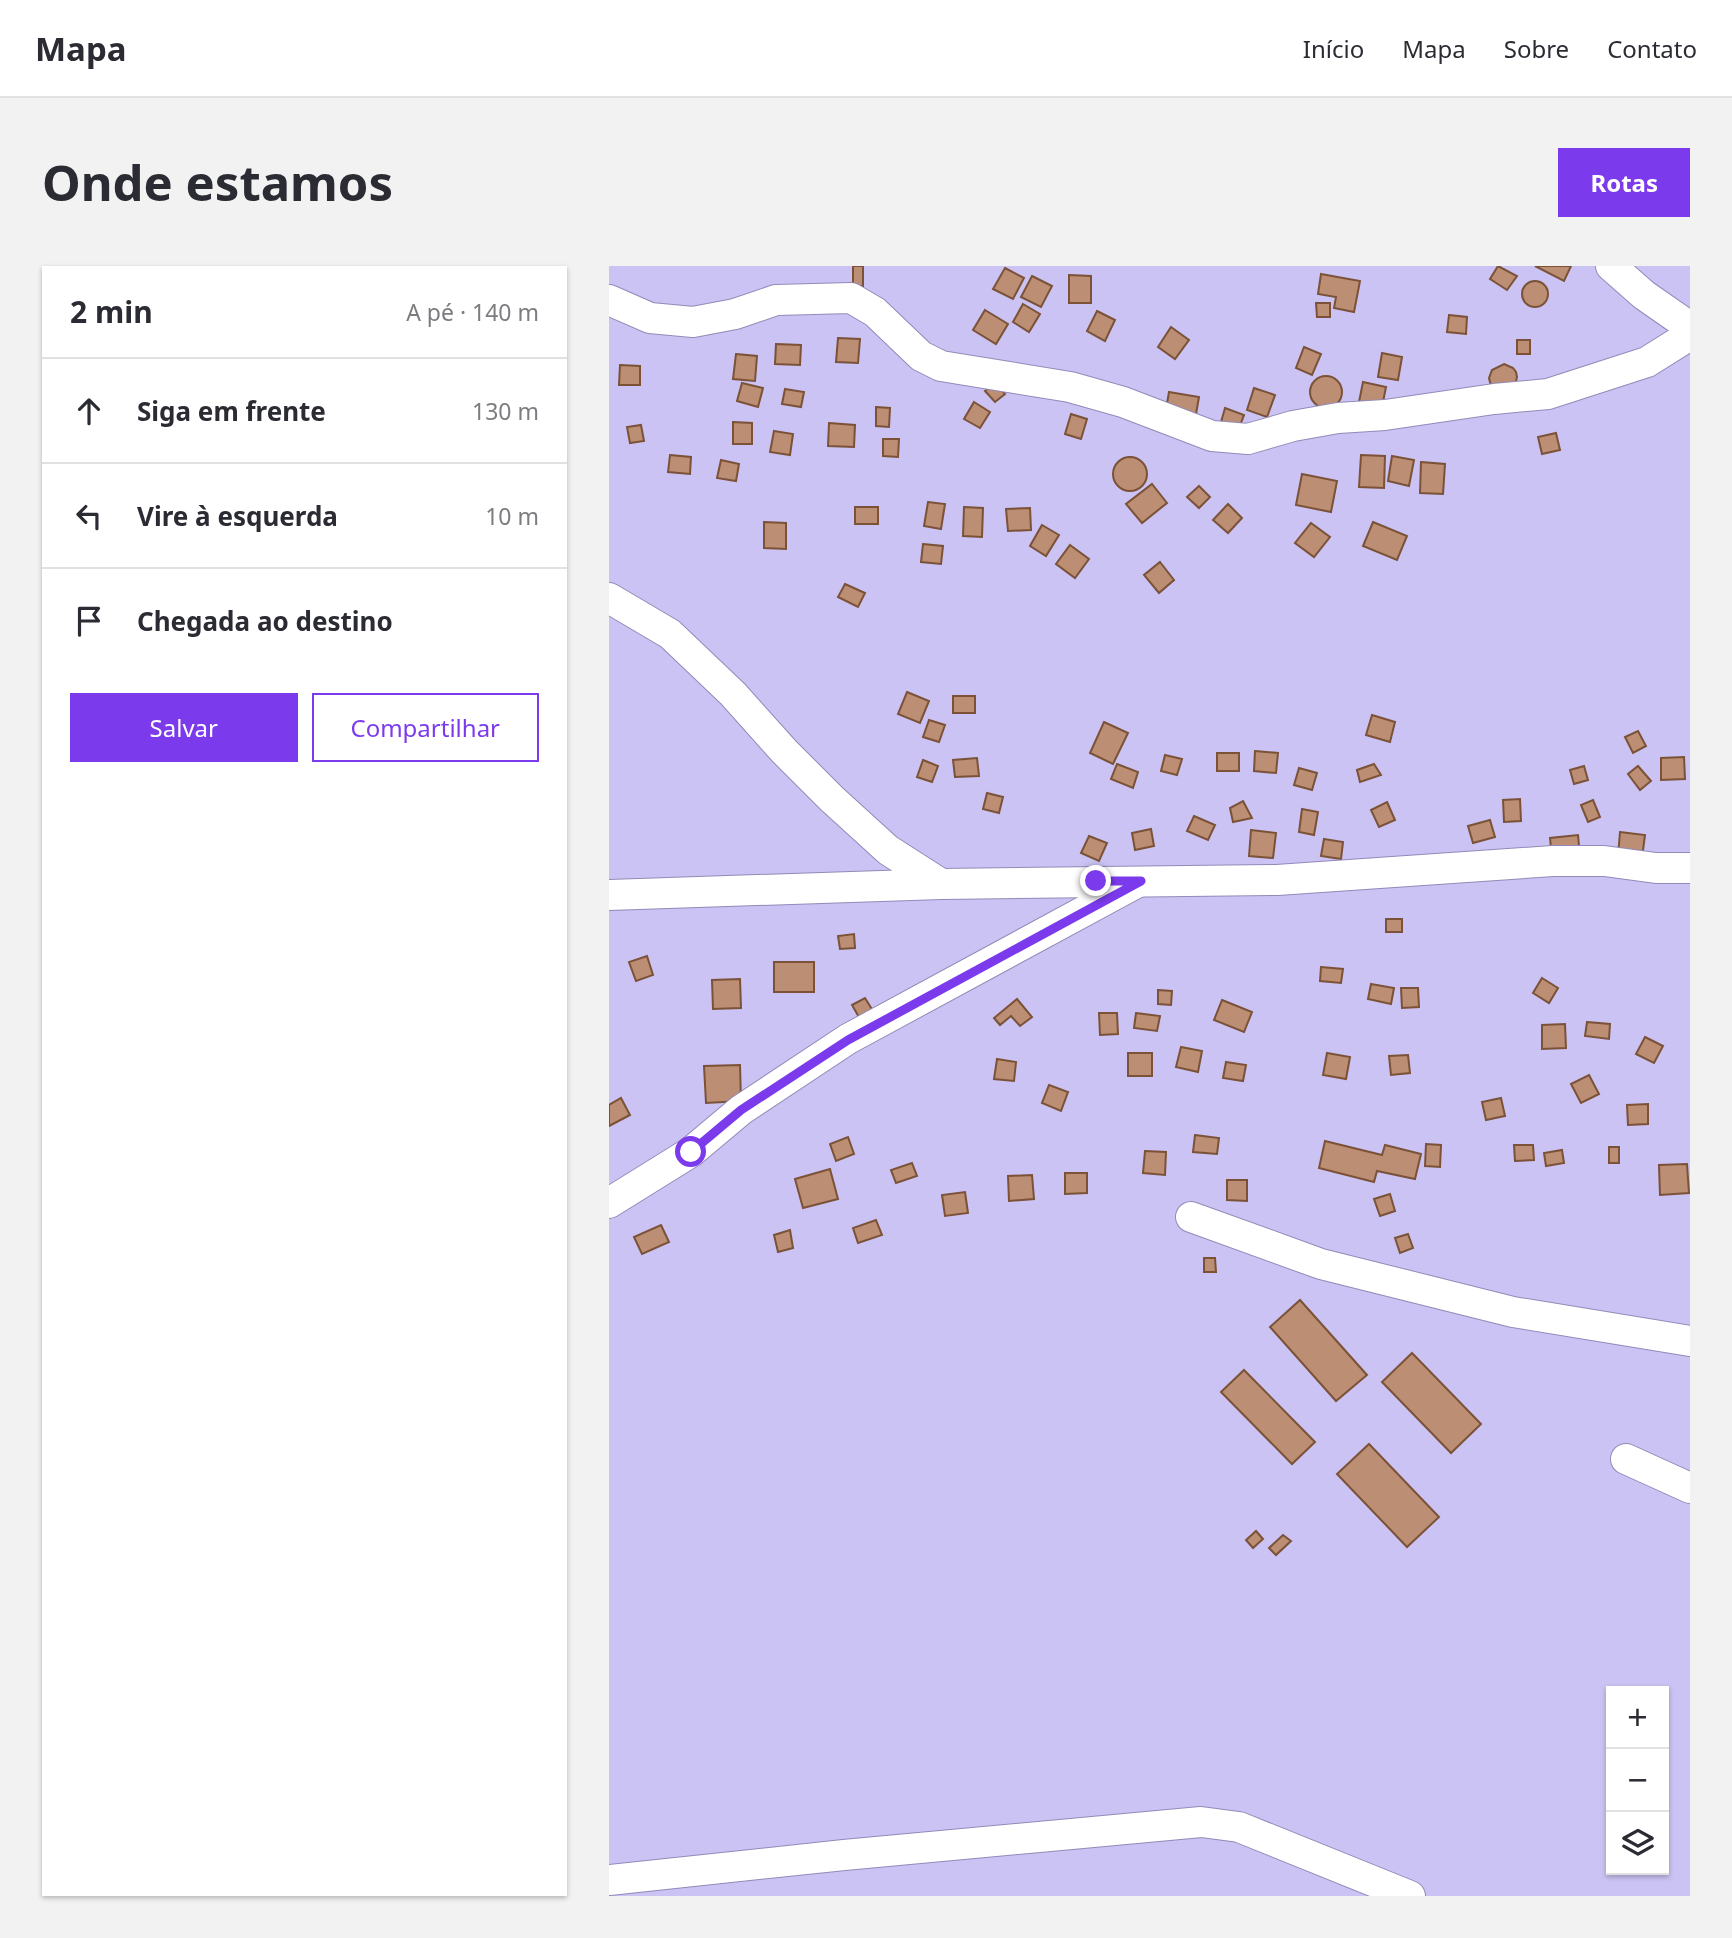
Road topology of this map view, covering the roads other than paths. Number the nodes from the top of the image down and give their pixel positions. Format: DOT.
graph roads {
  1 [pos="1611,266"];
  2 [pos="609,300"];
  3 [pos="1690,327"];
  4 [pos="1690,334"];
  5 [pos="609,598"];
  6 [pos="1690,868"];
  7 [pos="1141,881"];
  8 [pos="941,884"];
  9 [pos="609,895"];
  10 [pos="609,1203"];
  11 [pos="1191,1217"];
  12 [pos="1690,1341"];
  13 [pos="1626,1459"];
  14 [pos="1690,1488"];
  15 [pos="609,1881"];
  16 [pos="1410,1896"];
  1 -- 3 [label="street"];
  2 -- 4 [label="street"];
  5 -- 8 [label="street"];
  6 -- 7 [label="street"];
  7 -- 8 [label="street"];
  7 -- 10 [label="street"];
  8 -- 9 [label="street"];
  11 -- 12 [label="street"];
  13 -- 14 [label="street"];
  15 -- 16 [label="street"];
}
